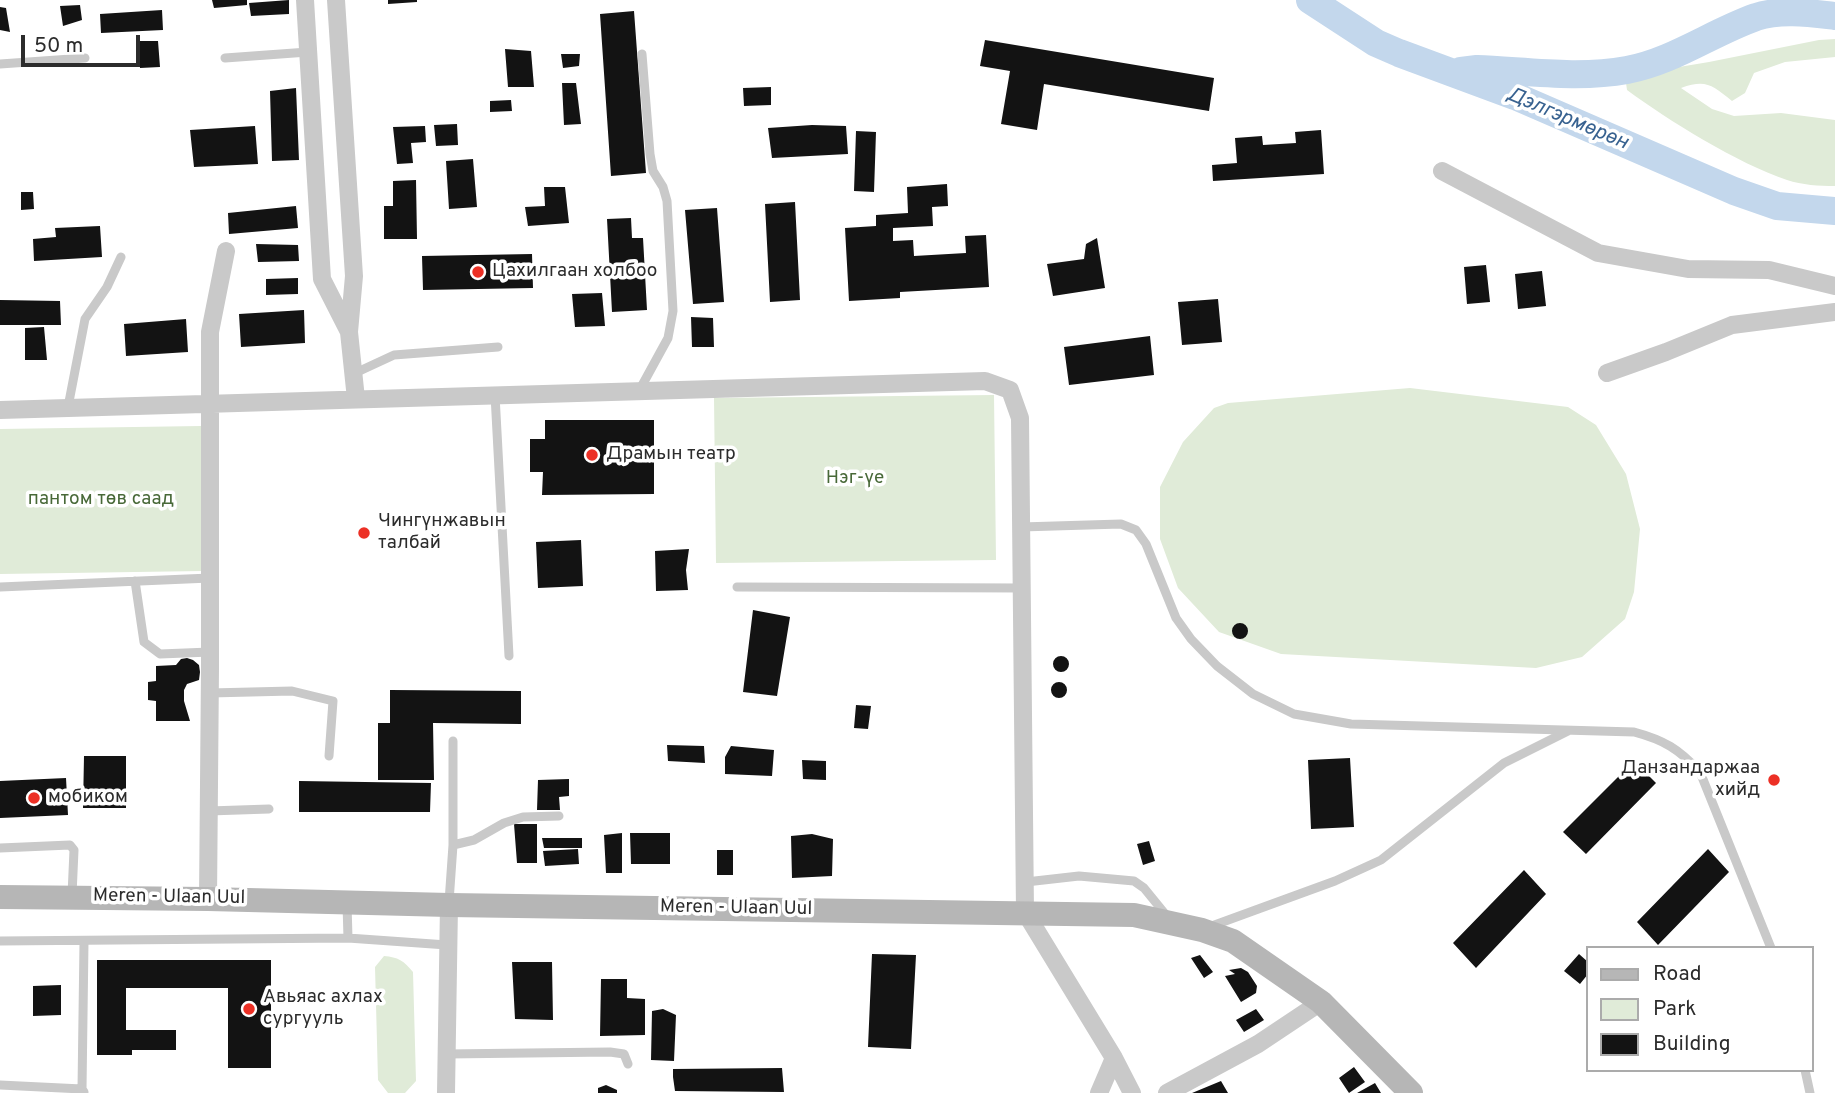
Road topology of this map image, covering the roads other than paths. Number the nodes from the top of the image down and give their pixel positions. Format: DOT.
graph roads {
  1 [pos="305,0"];
  2 [pos="336,0"];
  3 [pos="308,52"];
  4 [pos="642,54"];
  5 [pos="85,58"];
  6 [pos="225,58"];
  7 [pos="0,64"];
  8 [pos="1442,172"];
  9 [pos="226,251"];
  10 [pos="121,257"];
  11 [pos="1835,286"];
  12 [pos="1835,312"];
  13 [pos="349,332"];
  14 [pos="498,347"];
  15 [pos="1607,373"];
  16 [pos="353,374"];
  17 [pos="639,391"];
  18 [pos="495,395"];
  19 [pos="355,398"];
  20 [pos="209,402"];
  21 [pos="68,407"];
  22 [pos="0,410"];
  23 [pos="1021,527"];
  24 [pos="210,578"];
  25 [pos="135,581"];
  26 [pos="0,587"];
  27 [pos="737,587"];
  28 [pos="1022,588"];
  29 [pos="210,652"];
  30 [pos="509,656"];
  31 [pos="210,693"];
  32 [pos="1570,730"];
  33 [pos="453,741"];
  34 [pos="329,756"];
  35 [pos="269,809"];
  36 [pos="209,811"];
  37 [pos="559,816"];
  38 [pos="453,845"];
  39 [pos="0,848"];
  40 [pos="1026,882"];
  41 [pos="72,896"];
  42 [pos="0,897"];
  43 [pos="208,898"];
  44 [pos="347,902"];
  45 [pos="449,905"];
  46 [pos="1025,912"];
  47 [pos="1172,923"];
  48 [pos="1202,930"];
  49 [pos="348,938"];
  50 [pos="0,941"];
  51 [pos="84,942"];
  52 [pos="447,945"];
  53 [pos="1770,946"];
  54 [pos="1321,1002"];
  55 [pos="447,1054"];
  56 [pos="1114,1058"];
  57 [pos="628,1064"];
  58 [pos="1805,1072"];
  59 [pos="0,1085"];
  60 [pos="84,1091"];
  61 [pos="446,1093"];
  62 [pos="1099,1093"];
  63 [pos="1132,1093"];
  64 [pos="1167,1093"];
  65 [pos="1411,1093"];
  66 [pos="1810,1093"];
  1 -- 3 [label="street"];
  2 -- 13 [label="street"];
  3 -- 6 [label="lane"];
  3 -- 13 [label="street"];
  4 -- 17 [label="lane"];
  5 -- 7 [label="lane"];
  8 -- 11 [label="street"];
  9 -- 20 [label="street"];
  10 -- 21 [label="lane"];
  12 -- 15 [label="street"];
  13 -- 16 [label="street"];
  14 -- 16 [label="lane"];
  16 -- 19 [label="street"];
  17 -- 18 [label="street"];
  17 -- 23 [label="street"];
  18 -- 19 [label="street"];
  18 -- 30 [label="lane"];
  19 -- 20 [label="street"];
  20 -- 21 [label="street"];
  20 -- 24 [label="street"];
  21 -- 22 [label="street"];
  23 -- 28 [label="street"];
  23 -- 32 [label="lane"];
  24 -- 25 [label="lane"];
  24 -- 29 [label="street"];
  25 -- 26 [label="lane"];
  25 -- 29 [label="lane"];
  27 -- 28 [label="lane"];
  28 -- 40 [label="street"];
  29 -- 31 [label="street"];
  31 -- 34 [label="lane"];
  31 -- 36 [label="street"];
  32 -- 48 [label="lane"];
  32 -- 53 [label="lane"];
  33 -- 38 [label="lane"];
  35 -- 36 [label="lane"];
  36 -- 43 [label="street"];
  37 -- 38 [label="lane"];
  38 -- 45 [label="lane"];
  39 -- 41 [label="lane"];
  40 -- 46 [label="street"];
  40 -- 47 [label="lane"];
  41 -- 42 [label="street, Meren - Ulaan Uul"];
  41 -- 43 [label="street, Meren - Ulaan Uul"];
  43 -- 44 [label="street, Meren - Ulaan Uul"];
  44 -- 45 [label="street, Meren - Ulaan Uul"];
  44 -- 49 [label="lane"];
  45 -- 46 [label="street, Meren - Ulaan Uul"];
  45 -- 52 [label="street"];
  46 -- 47 [label="street, Meren - Ulaan Uul"];
  46 -- 56 [label="street"];
  47 -- 48 [label="street, Meren - Ulaan Uul"];
  48 -- 54 [label="street, Meren - Ulaan Uul"];
  49 -- 51 [label="lane"];
  49 -- 52 [label="lane"];
  50 -- 51 [label="lane"];
  51 -- 60 [label="lane"];
  52 -- 55 [label="street"];
  54 -- 64 [label="street"];
  54 -- 65 [label="street, Meren - Ulaan Uul"];
  55 -- 57 [label="lane"];
  55 -- 61 [label="street"];
  56 -- 62 [label="street"];
  56 -- 63 [label="street"];
  58 -- 66 [label="lane"];
  59 -- 60 [label="lane"];
}
